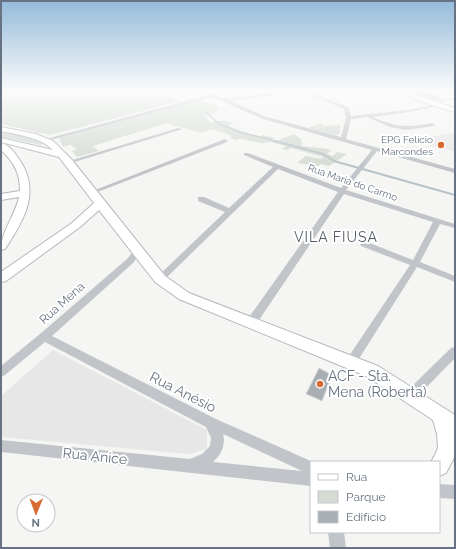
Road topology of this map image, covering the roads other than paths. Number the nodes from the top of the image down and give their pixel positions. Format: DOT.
graph roads {
  1 [pos="136,117"];
  2 [pos="262,117"];
  3 [pos="362,117"];
  4 [pos="369,117"];
  5 [pos="349,118"];
  6 [pos="432,126"];
  7 [pos="1,129"];
  8 [pos="180,129"];
  9 [pos="1,134"];
  10 [pos="1,140"];
  11 [pos="343,140"];
  12 [pos="48,141"];
  13 [pos="225,141"];
  14 [pos="12,142"];
  15 [pos="1,145"];
  16 [pos="33,148"];
  17 [pos="375,149"];
  18 [pos="246,154"];
  19 [pos="14,155"];
  20 [pos="66,158"];
  21 [pos="277,166"];
  22 [pos="455,171"];
  23 [pos="342,191"];
  24 [pos="93,192"];
  25 [pos="26,193"];
  26 [pos="1,197"];
  27 [pos="201,199"];
  28 [pos="100,204"];
  29 [pos="231,212"];
  30 [pos="110,217"];
  31 [pos="438,220"];
  32 [pos="76,225"];
  33 [pos="455,226"];
  34 [pos="364,244"];
  35 [pos="1,246"];
  36 [pos="138,251"];
  37 [pos="415,263"];
  38 [pos="1,278"];
  39 [pos="160,279"];
  40 [pos="455,279"];
  41 [pos="252,323"];
  42 [pos="44,337"];
  43 [pos="455,352"];
  44 [pos="351,362"];
  45 [pos="1,372"];
  46 [pos="410,395"];
  47 [pos="438,414"];
  48 [pos="211,423"];
  49 [pos="455,425"];
  50 [pos="1,446"];
  51 [pos="440,464"];
  52 [pos="189,466"];
  53 [pos="310,468"];
  54 [pos="310,479"];
  55 [pos="440,491"];
  56 [pos="455,492"];
  57 [pos="336,533"];
  58 [pos="338,548"];
  1 -- 12 [label="street"];
  2 -- 11 [label="street"];
  3 -- 5 [label="street"];
  4 -- 6 [label="street"];
  5 -- 11 [label="street"];
  7 -- 12 [label="street"];
  8 -- 20 [label="street"];
  9 -- 14 [label="street"];
  10 -- 14 [label="street"];
  11 -- 17 [label="street"];
  12 -- 16 [label="street"];
  12 -- 20 [label="street"];
  13 -- 24 [label="street"];
  14 -- 16 [label="street"];
  15 -- 19 [label="street"];
  16 -- 19 [label="street"];
  16 -- 20 [label="street"];
  17 -- 22 [label="street"];
  17 -- 23 [label="street"];
  18 -- 21 [label="street, Rua Maria do Carmo"];
  19 -- 25 [label="street"];
  20 -- 24 [label="street"];
  21 -- 23 [label="street, Rua Maria do Carmo"];
  21 -- 29 [label="street"];
  23 -- 31 [label="street, Rua Maria do Carmo"];
  23 -- 41 [label="street"];
  24 -- 28 [label="street"];
  25 -- 26 [label="street"];
  25 -- 35 [label="street"];
  27 -- 29 [label="street"];
  28 -- 30 [label="street"];
  28 -- 32 [label="street"];
  29 -- 39 [label="street"];
  30 -- 32 [label="street"];
  30 -- 36 [label="street"];
  31 -- 33 [label="street, Rua Maria do Carmo"];
  31 -- 37 [label="street"];
  32 -- 38 [label="street"];
  34 -- 37 [label="street"];
  36 -- 39 [label="street"];
  36 -- 42 [label="street, Rua Mena"];
  37 -- 40 [label="street"];
  37 -- 44 [label="street"];
  39 -- 41 [label="street"];
  41 -- 44 [label="street"];
  42 -- 45 [label="street, Rua Mena"];
  42 -- 48 [label="street, Rua Anésio"];
  43 -- 46 [label="street"];
  44 -- 46 [label="street"];
  46 -- 47 [label="street"];
  47 -- 49 [label="street"];
  47 -- 51 [label="street"];
  48 -- 52 [label="street, Rua Anice"];
  48 -- 53 [label="street, Rua Anésio"];
  50 -- 52 [label="street, Rua Anice"];
  52 -- 54 [label="street, Rua Anice"];
  55 -- 56 [label="street"];
  57 -- 58 [label="street"];
}
